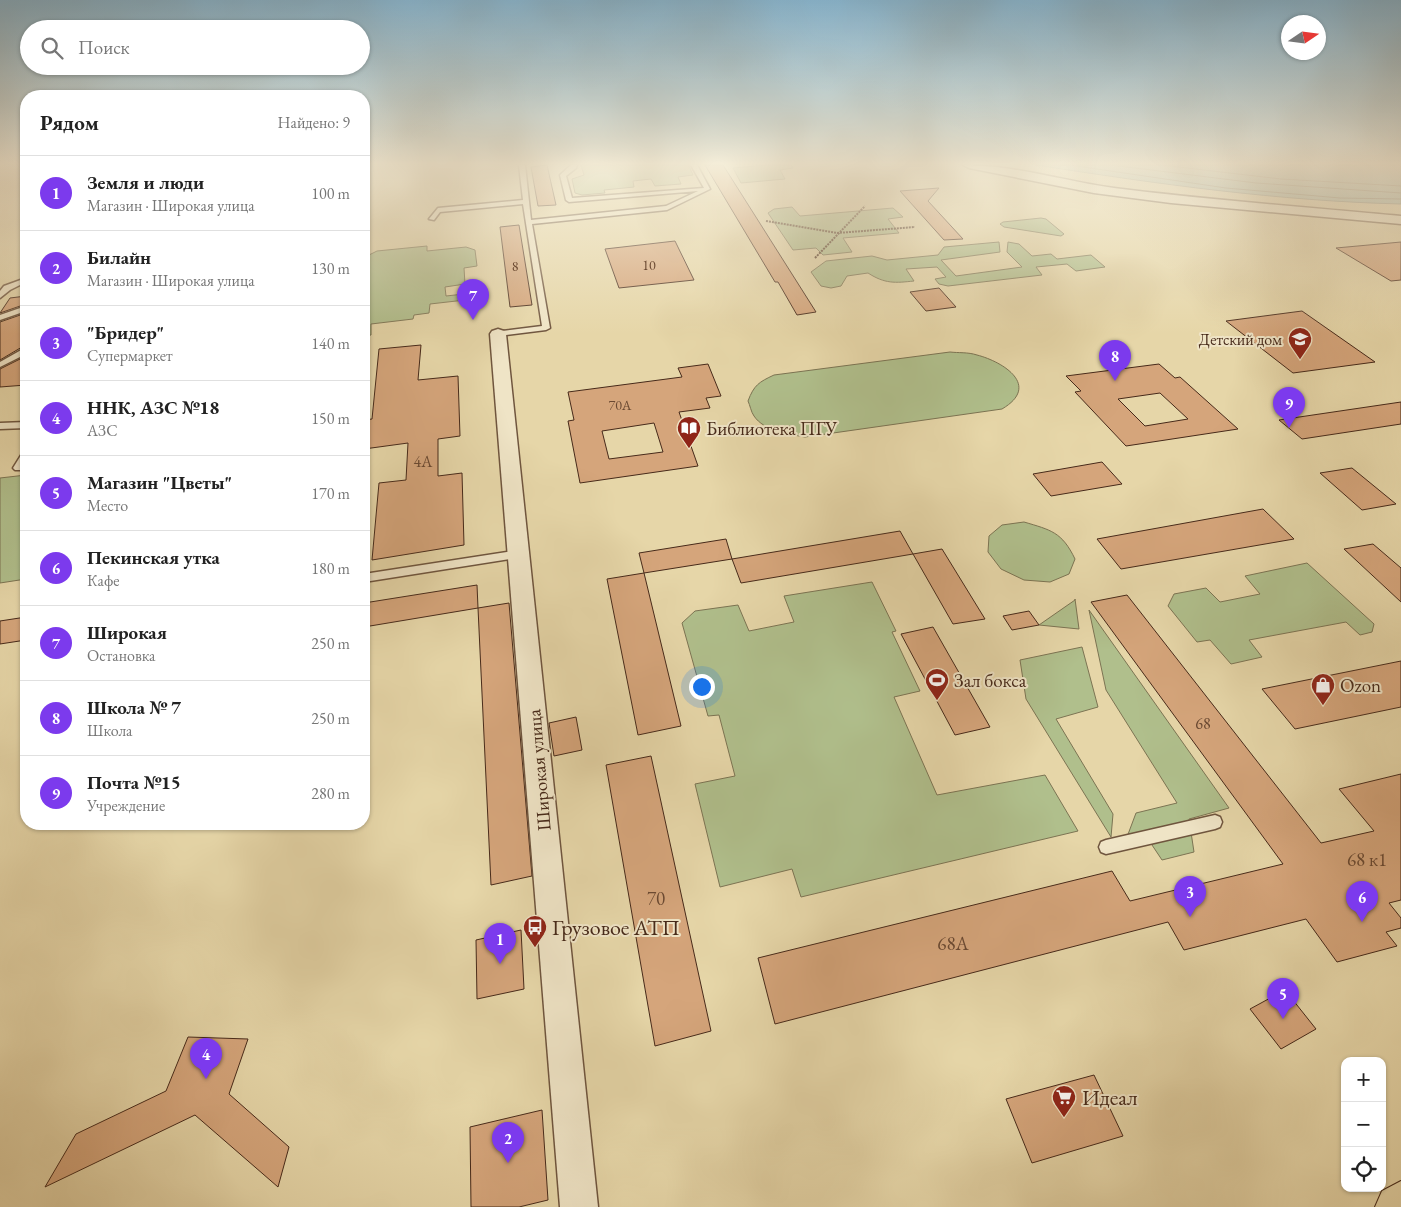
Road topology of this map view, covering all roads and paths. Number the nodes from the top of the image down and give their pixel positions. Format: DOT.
graph roads {
  1 [pos="535,221"];
  2 [pos="768,221"];
  3 [pos="850,221"];
  4 [pos="528,222"];
  5 [pos="915,226"];
  6 [pos="838,233"];
  7 [pos="815,258"];
  8 [pos="20,283"];
  9 [pos="0,296"];
  10 [pos="20,310"];
  11 [pos="0,318"];
  12 [pos="498,334"];
  13 [pos="20,354"];
  14 [pos="0,365"];
  15 [pos="20,425"];
  16 [pos="0,426"];
  17 [pos="519,554"];
  18 [pos="370,577"];
  19 [pos="1215,822"];
  20 [pos="1106,847"];
  21 [pos="1401,1204"];
  22 [pos="579,1207"];
  23 [pos="1398,1207"];
  1 -- 4 [label="lane"];
  2 -- 6 [label="path"];
  3 -- 6 [label="path"];
  4 -- 12 [label="lane"];
  5 -- 6 [label="path"];
  6 -- 7 [label="path"];
  8 -- 9 [label="lane"];
  10 -- 11 [label="lane"];
  12 -- 17 [label="street, Широкая улица"];
  13 -- 14 [label="lane"];
  15 -- 16 [label="lane"];
  17 -- 18 [label="lane"];
  17 -- 22 [label="street, Широкая улица"];
  19 -- 20 [label="lane"];
  21 -- 23 [label="main road"];
}
